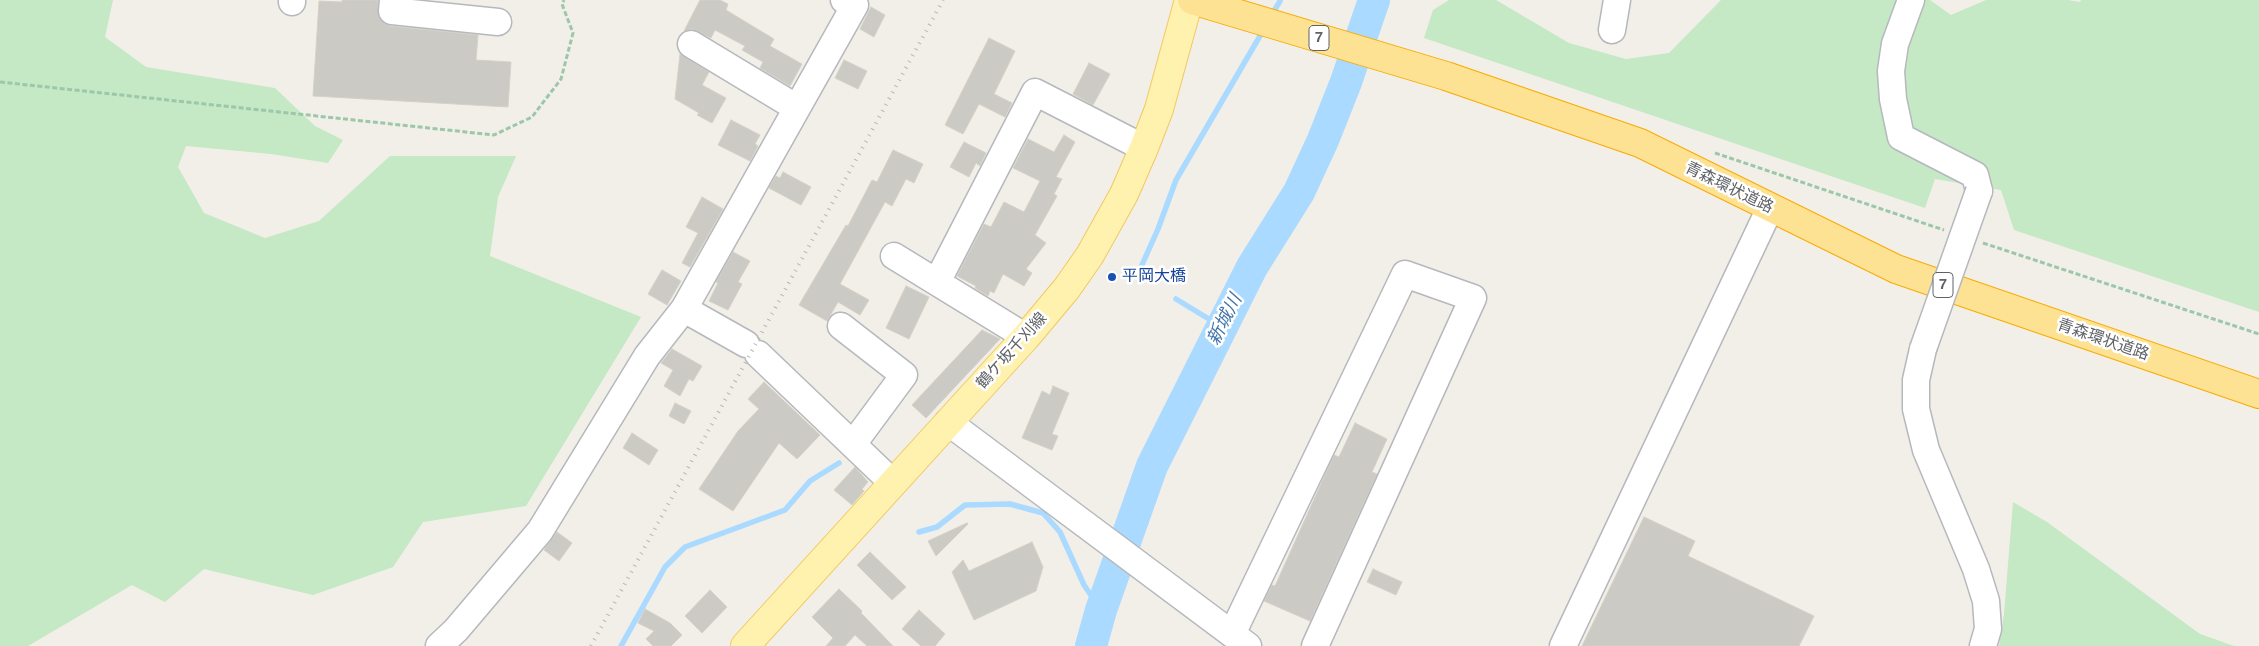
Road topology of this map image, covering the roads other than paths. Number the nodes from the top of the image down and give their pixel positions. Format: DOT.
graph roads {
  1 [pos="393,0"];
  2 [pos="1190,0"];
  3 [pos="1617,0"];
  4 [pos="1911,0"];
  5 [pos="852,2"];
  6 [pos="498,22"];
  7 [pos="1612,30"];
  8 [pos="691,44"];
  9 [pos="797,108"];
  10 [pos="1144,148"];
  11 [pos="1770,208"];
  12 [pos="894,256"];
  13 [pos="937,282"];
  14 [pos="684,308"];
  15 [pos="841,326"];
  16 [pos="1026,337"];
  17 [pos="2259,394"];
  18 [pos="948,422"];
  19 [pos="853,444"];
  20 [pos="894,483"];
  21 [pos="1240,640"];
  22 [pos="439,646"];
  23 [pos="745,646"];
  24 [pos="1315,646"];
  25 [pos="1563,646"];
  26 [pos="1983,646"];
  1 -- 6 [label="street"];
  2 -- 10 [label="main road, 鶴ケ坂千刈線"];
  2 -- 11 [label="highway, 青森環状道路 / 7"];
  3 -- 7 [label="street"];
  4 -- 26 [label="street, bridge"];
  5 -- 9 [label="street"];
  8 -- 9 [label="street"];
  9 -- 14 [label="street"];
  10 -- 13 [label="street"];
  10 -- 16 [label="main road, 鶴ケ坂千刈線"];
  11 -- 17 [label="highway, 青森環状道路 / 7"];
  11 -- 25 [label="street"];
  12 -- 13 [label="street"];
  13 -- 16 [label="street"];
  14 -- 19 [label="street"];
  14 -- 22 [label="street"];
  15 -- 19 [label="street"];
  16 -- 18 [label="main road, 鶴ケ坂千刈線"];
  18 -- 20 [label="main road, 鶴ケ坂千刈線"];
  18 -- 21 [label="street"];
  19 -- 20 [label="street"];
  20 -- 23 [label="main road, 鶴ケ坂千刈線"];
  21 -- 24 [label="street"];
}
